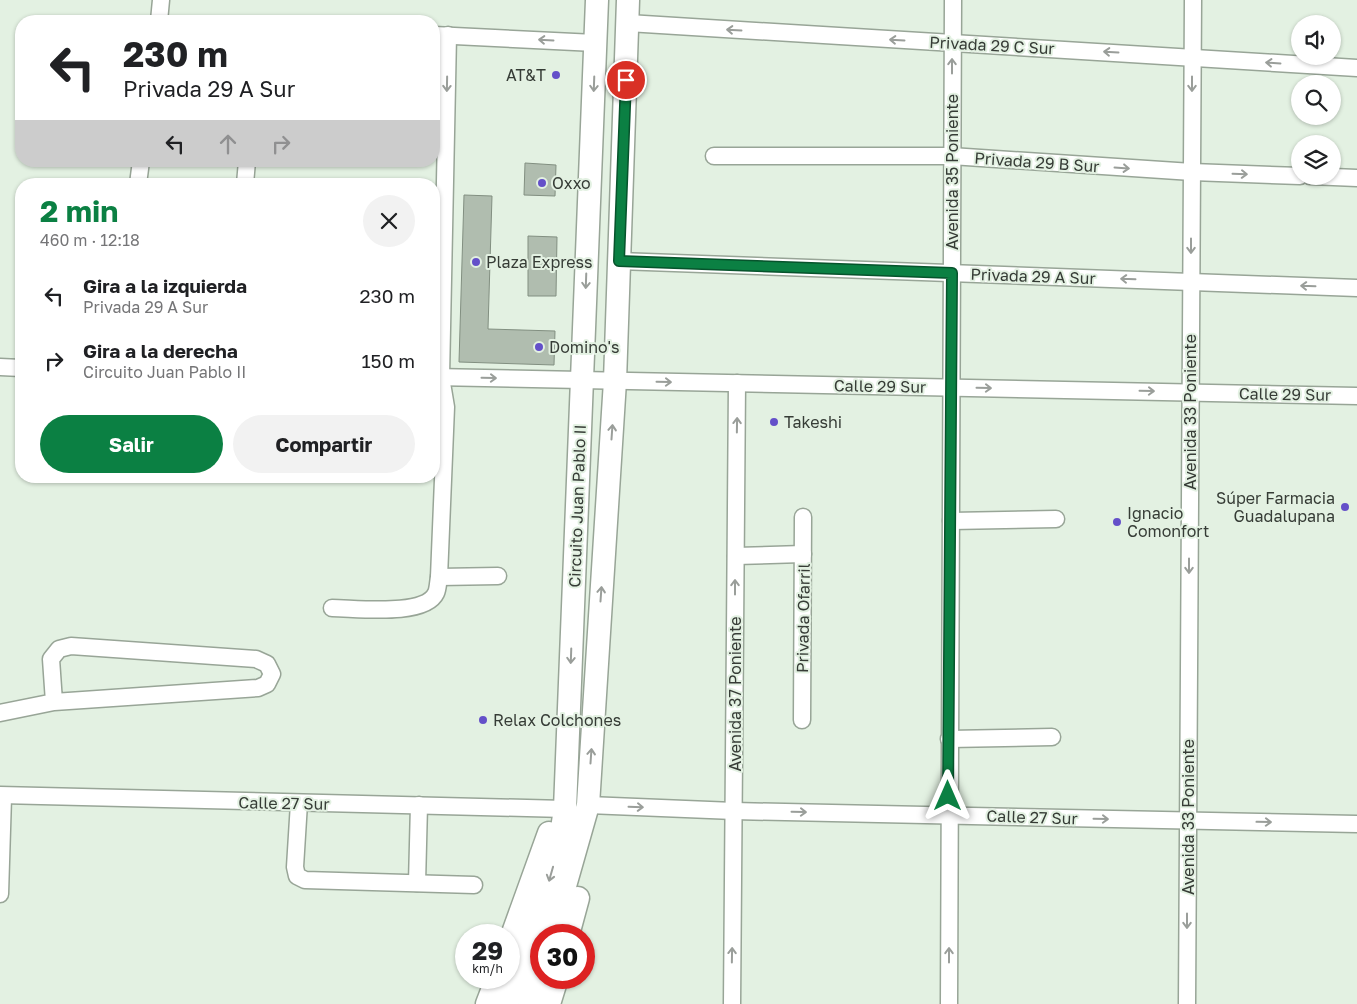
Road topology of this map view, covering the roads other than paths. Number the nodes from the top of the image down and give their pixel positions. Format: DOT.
graph roads {
  1 [pos="161,0"];
  2 [pos="597,0"];
  3 [pos="628,0"];
  4 [pos="953,0"];
  5 [pos="1192,0"];
  6 [pos="160,15"];
  7 [pos="628,23"];
  8 [pos="441,35"];
  9 [pos="595,43"];
  10 [pos="952,43"];
  11 [pos="1192,57"];
  12 [pos="1357,68"];
  13 [pos="440,121"];
  14 [pos="714,156"];
  15 [pos="952,156"];
  16 [pos="1192,172"];
  17 [pos="1291,176"];
  18 [pos="1341,177"];
  19 [pos="1357,178"];
  20 [pos="619,261"];
  21 [pos="952,273"];
  22 [pos="1191,281"];
  23 [pos="1357,288"];
  24 [pos="0,367"];
  25 [pos="15,368"];
  26 [pos="440,377"];
  27 [pos="582,380"];
  28 [pos="615,381"];
  29 [pos="737,383"];
  30 [pos="440,387"];
  31 [pos="952,387"];
  32 [pos="1190,392"];
  33 [pos="1357,396"];
  34 [pos="803,517"];
  35 [pos="1056,519"];
  36 [pos="951,522"];
  37 [pos="803,554"];
  38 [pos="736,556"];
  39 [pos="498,576"];
  40 [pos="439,577"];
  41 [pos="332,608"];
  42 [pos="54,702"];
  43 [pos="0,713"];
  44 [pos="802,720"];
  45 [pos="1052,737"];
  46 [pos="949,739"];
  47 [pos="2,796"];
  48 [pos="299,804"];
  49 [pos="588,805"];
  50 [pos="419,806"];
  51 [pos="565,809"];
  52 [pos="734,811"];
  53 [pos="948,815"];
  54 [pos="1188,820"];
  55 [pos="1357,824"];
  56 [pos="416,883"];
  57 [pos="474,885"];
  58 [pos="0,894"];
  59 [pos="516,924"];
  60 [pos="555,924"];
  61 [pos="571,924"];
  62 [pos="493,989"];
  63 [pos="534,989"];
  64 [pos="554,989"];
  65 [pos="487,1004"];
  66 [pos="507,1004"];
  67 [pos="529,1004"];
  68 [pos="549,1004"];
  69 [pos="732,1004"];
  70 [pos="949,1004"];
  71 [pos="1187,1004"];
  1 -- 6 [label="street"];
  2 -- 9 [label="main road, Circuito Juan Pablo II"];
  3 -- 7 [label="main road, Circuito Juan Pablo II"];
  4 -- 10 [label="street, Avenida 35 Poniente"];
  5 -- 11 [label="street, Avenida 33 Poniente"];
  10 -- 7 [label="street, Privada 29 C Sur, one-way"];
  7 -- 20 [label="main road, Circuito Juan Pablo II"];
  9 -- 8 [label="street, one-way"];
  8 -- 13 [label="street, one-way"];
  9 -- 27 [label="main road, Circuito Juan Pablo II, one-way"];
  11 -- 10 [label="street, Privada 29 C Sur, one-way"];
  15 -- 10 [label="street, Avenida 35 Poniente, one-way"];
  12 -- 11 [label="street, Privada 29 C Sur, one-way"];
  11 -- 16 [label="street, Avenida 33 Poniente, one-way"];
  14 -- 15 [label="street, Privada 29 B Sur"];
  15 -- 16 [label="street, Privada 29 B Sur, one-way"];
  15 -- 21 [label="street, Avenida 35 Poniente"];
  16 -- 17 [label="street, Privada 29 B Sur, one-way"];
  16 -- 22 [label="street, Avenida 33 Poniente, one-way"];
  18 -- 19 [label="street"];
  20 -- 21 [label="street, Privada 29 A Sur"];
  20 -- 28 [label="main road, Circuito Juan Pablo II"];
  22 -- 21 [label="street, Privada 29 A Sur, one-way"];
  21 -- 31 [label="street, Avenida 35 Poniente"];
  23 -- 22 [label="street, Privada 29 A Sur, one-way"];
  22 -- 32 [label="street, Avenida 33 Poniente"];
  24 -- 25 [label="street"];
  26 -- 27 [label="street, Calle 29 Sur, one-way"];
  27 -- 28 [label="street, Calle 29 Sur"];
  27 -- 51 [label="main road, Circuito Juan Pablo II, one-way"];
  28 -- 29 [label="street, Calle 29 Sur, one-way"];
  49 -- 28 [label="main road, Circuito Juan Pablo II, one-way"];
  29 -- 31 [label="street, Calle 29 Sur"];
  38 -- 29 [label="street, Avenida 37 Poniente, one-way"];
  30 -- 40 [label="street"];
  31 -- 32 [label="street, Calle 29 Sur, one-way"];
  31 -- 36 [label="street, Avenida 35 Poniente"];
  32 -- 33 [label="street, Calle 29 Sur"];
  32 -- 54 [label="street, Avenida 33 Poniente, one-way"];
  34 -- 37 [label="street, Privada Ofarril"];
  35 -- 36 [label="street"];
  36 -- 46 [label="street, Avenida 35 Poniente"];
  37 -- 38 [label="street"];
  37 -- 44 [label="street, Privada Ofarril"];
  52 -- 38 [label="street, Avenida 37 Poniente, one-way"];
  39 -- 40 [label="street"];
  40 -- 41 [label="street"];
  42 -- 42 [label="street"];
  42 -- 43 [label="street"];
  45 -- 46 [label="street"];
  46 -- 53 [label="street, Avenida 35 Poniente"];
  47 -- 48 [label="street, Calle 27 Sur"];
  47 -- 58 [label="street"];
  48 -- 50 [label="street, Calle 27 Sur"];
  48 -- 56 [label="street"];
  49 -- 52 [label="street, Calle 27 Sur, one-way"];
  49 -- 60 [label="main road, Circuito Juan Pablo II"];
  49 -- 61 [label="main road"];
  50 -- 51 [label="street, Calle 27 Sur"];
  50 -- 56 [label="street"];
  51 -- 59 [label="main road"];
  51 -- 66 [label="main road, Circuito Juan Pablo II, one-way"];
  52 -- 53 [label="street, Calle 27 Sur, one-way"];
  69 -- 52 [label="street, Avenida 37 Poniente, one-way"];
  53 -- 54 [label="street, Calle 27 Sur, one-way"];
  70 -- 53 [label="street, Avenida 35 Poniente, one-way"];
  54 -- 55 [label="street, Calle 27 Sur, one-way"];
  54 -- 71 [label="street, Avenida 33 Poniente, one-way"];
  56 -- 57 [label="street"];
  62 -- 65 [label="main road"];
  63 -- 67 [label="main road"];
  64 -- 68 [label="main road"];
}
